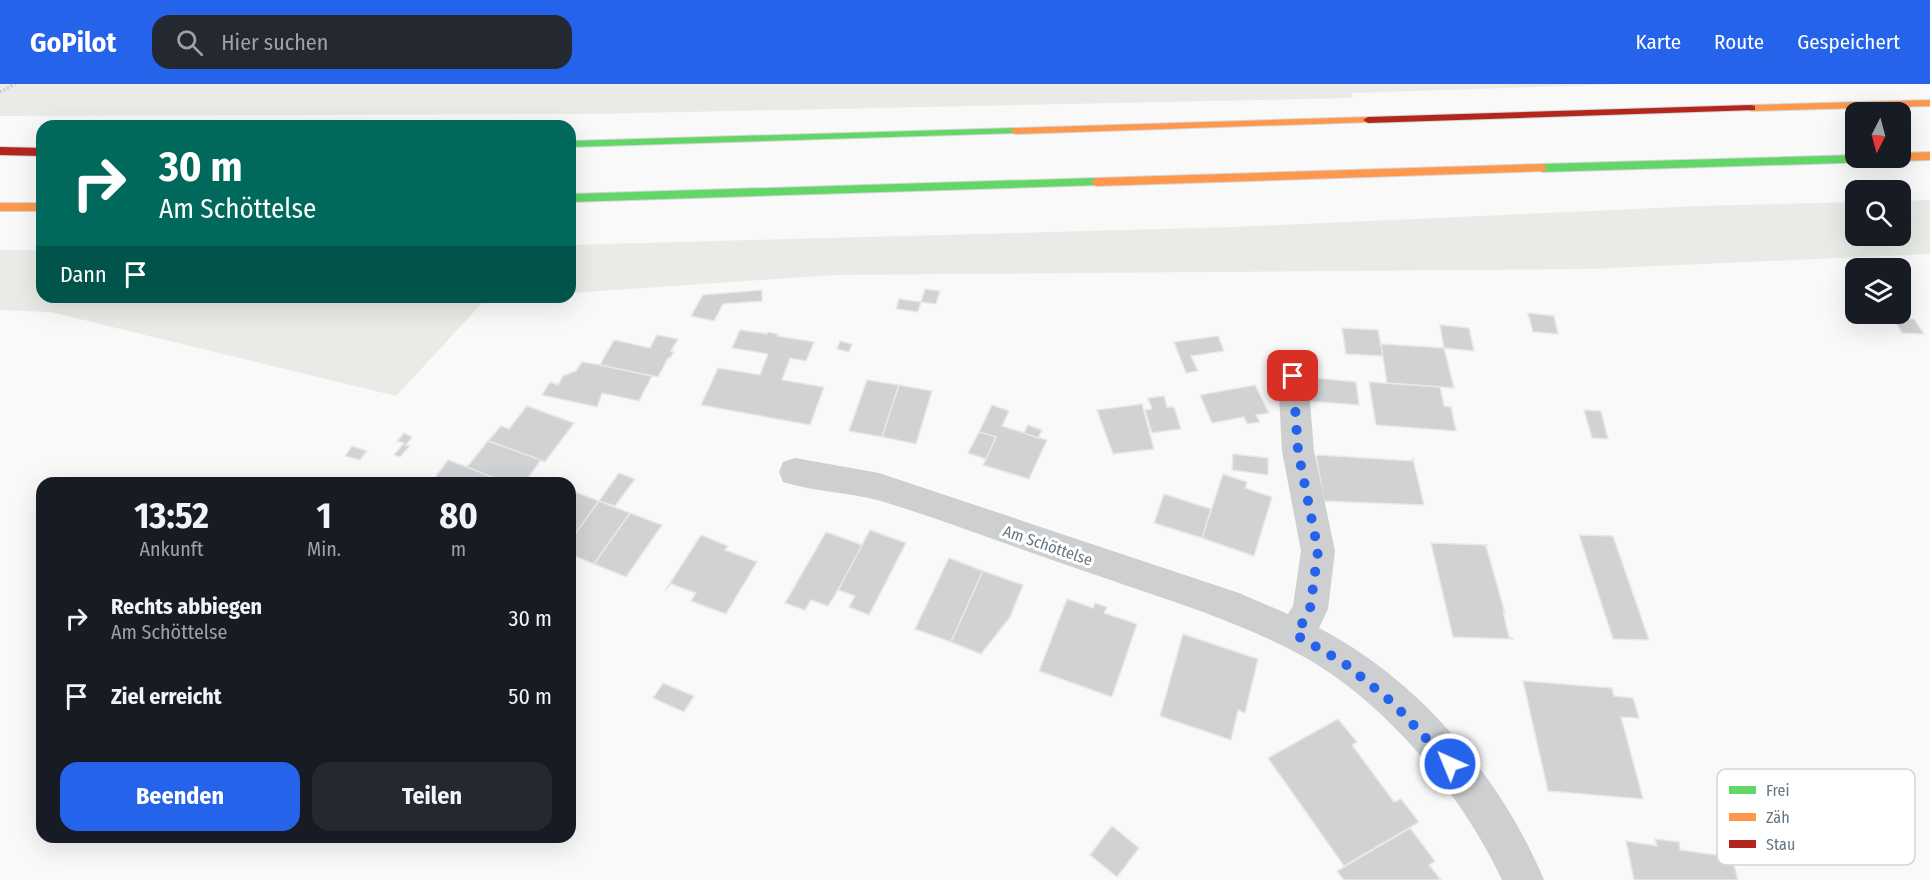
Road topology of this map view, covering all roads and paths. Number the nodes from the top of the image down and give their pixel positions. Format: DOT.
graph roads {
  1 [pos="15,84"];
  2 [pos="0,92"];
  3 [pos="1930,103"];
  4 [pos="576,144"];
  5 [pos="0,151"];
  6 [pos="36,152"];
  7 [pos="1930,156"];
  8 [pos="1911,157"];
  9 [pos="1845,159"];
  10 [pos="576,198"];
  11 [pos="0,207"];
  12 [pos="36,207"];
  13 [pos="1293,376"];
  14 [pos="795,472"];
  15 [pos="1296,635"];
  16 [pos="1523,880"];
  1 -- 2 [label="path"];
  3 -- 4 [label="highway"];
  5 -- 6 [label="highway"];
  7 -- 8 [label="highway"];
  9 -- 10 [label="highway"];
  11 -- 12 [label="highway"];
  13 -- 15 [label="street"];
  14 -- 15 [label="street, Am Schöttelse"];
  15 -- 16 [label="street, Am Schöttelse"];
}
